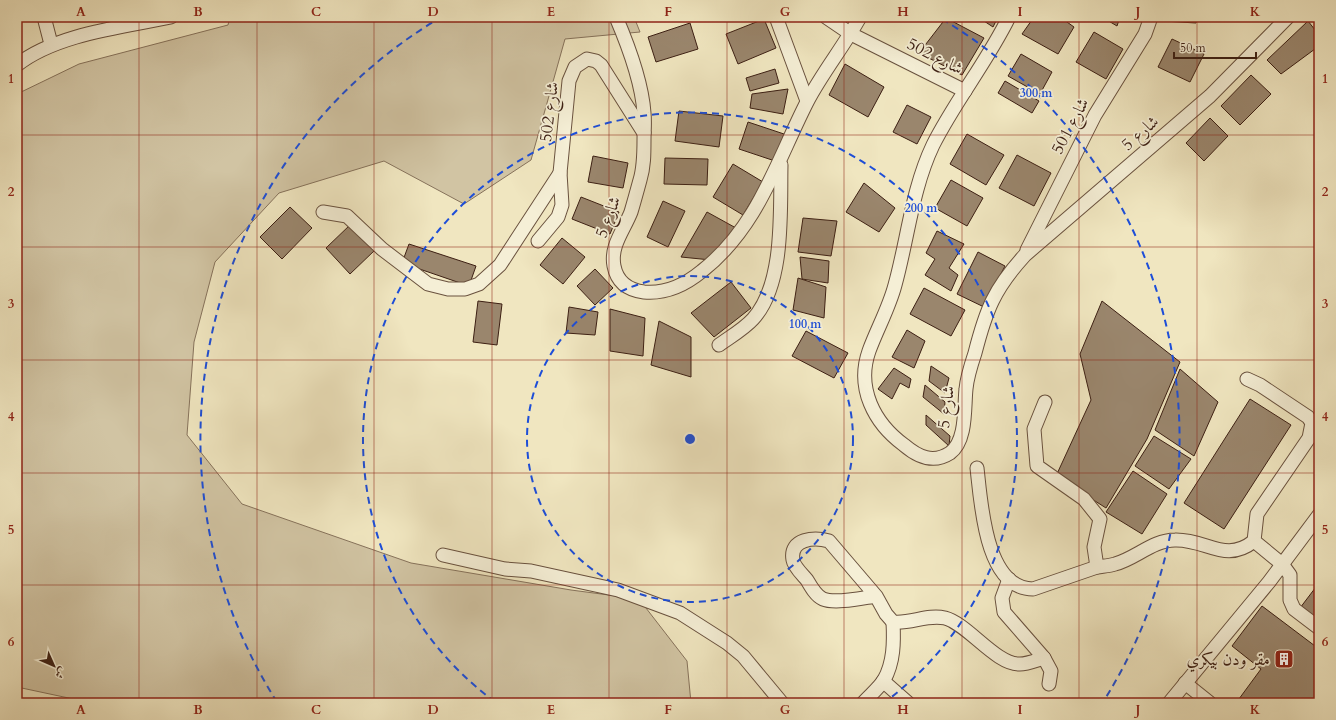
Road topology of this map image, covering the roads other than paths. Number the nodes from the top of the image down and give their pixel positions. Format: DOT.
graph roads {
  1 [pos="44,17"];
  2 [pos="171,17"];
  3 [pos="616,17"];
  4 [pos="776,17"];
  5 [pos="826,17"];
  6 [pos="860,17"];
  7 [pos="1009,17"];
  8 [pos="1151,17"];
  9 [pos="1288,17"];
  10 [pos="851,34"];
  11 [pos="52,44"];
  12 [pos="17,65"];
  13 [pos="965,91"];
  14 [pos="807,101"];
  15 [pos="644,133"];
  16 [pos="781,161"];
  17 [pos="560,173"];
  18 [pos="323,212"];
  19 [pos="538,241"];
  20 [pos="1025,255"];
  21 [pos="719,345"];
  22 [pos="1247,379"];
  23 [pos="1045,402"];
  24 [pos="977,468"];
  25 [pos="1319,515"];
  26 [pos="1254,541"];
  27 [pos="443,556"];
  28 [pos="1282,564"];
  29 [pos="1097,567"];
  30 [pos="1008,579"];
  31 [pos="876,596"];
  32 [pos="893,622"];
  33 [pos="1319,628"];
  34 [pos="1044,658"];
  35 [pos="883,681"];
  36 [pos="1185,683"];
  37 [pos="1049,684"];
  38 [pos="782,703"];
  39 [pos="863,703"];
  40 [pos="908,703"];
  41 [pos="1169,703"];
  42 [pos="1210,703"];
  1 -- 11 [label="street"];
  2 -- 11 [label="street"];
  3 -- 15 [label="street, شارع 5"];
  4 -- 14 [label="street"];
  5 -- 10 [label="street, شارع 502"];
  6 -- 10 [label="street, شارع 5"];
  7 -- 13 [label="street, شارع 5"];
  8 -- 20 [label="street, شارع 501"];
  9 -- 20 [label="street, شارع 5"];
  10 -- 13 [label="street, شارع 502"];
  10 -- 14 [label="street, شارع 5"];
  11 -- 12 [label="street"];
  13 -- 20 [label="street, شارع 5"];
  14 -- 16 [label="street, شارع 5"];
  15 -- 16 [label="street, شارع 5"];
  15 -- 17 [label="street, شارع 502"];
  16 -- 21 [label="street"];
  17 -- 18 [label="street"];
  17 -- 19 [label="street, شارع 502"];
  22 -- 26 [label="street"];
  23 -- 29 [label="street"];
  24 -- 30 [label="street"];
  25 -- 28 [label="street"];
  26 -- 28 [label="street"];
  26 -- 29 [label="street"];
  27 -- 38 [label="street"];
  28 -- 33 [label="street"];
  28 -- 36 [label="street"];
  29 -- 30 [label="street"];
  30 -- 34 [label="street"];
  31 -- 31 [label="street"];
  31 -- 32 [label="street"];
  32 -- 34 [label="street"];
  32 -- 35 [label="street"];
  34 -- 37 [label="street"];
  35 -- 39 [label="street"];
  35 -- 40 [label="street"];
  36 -- 41 [label="street"];
  36 -- 42 [label="street"];
}
